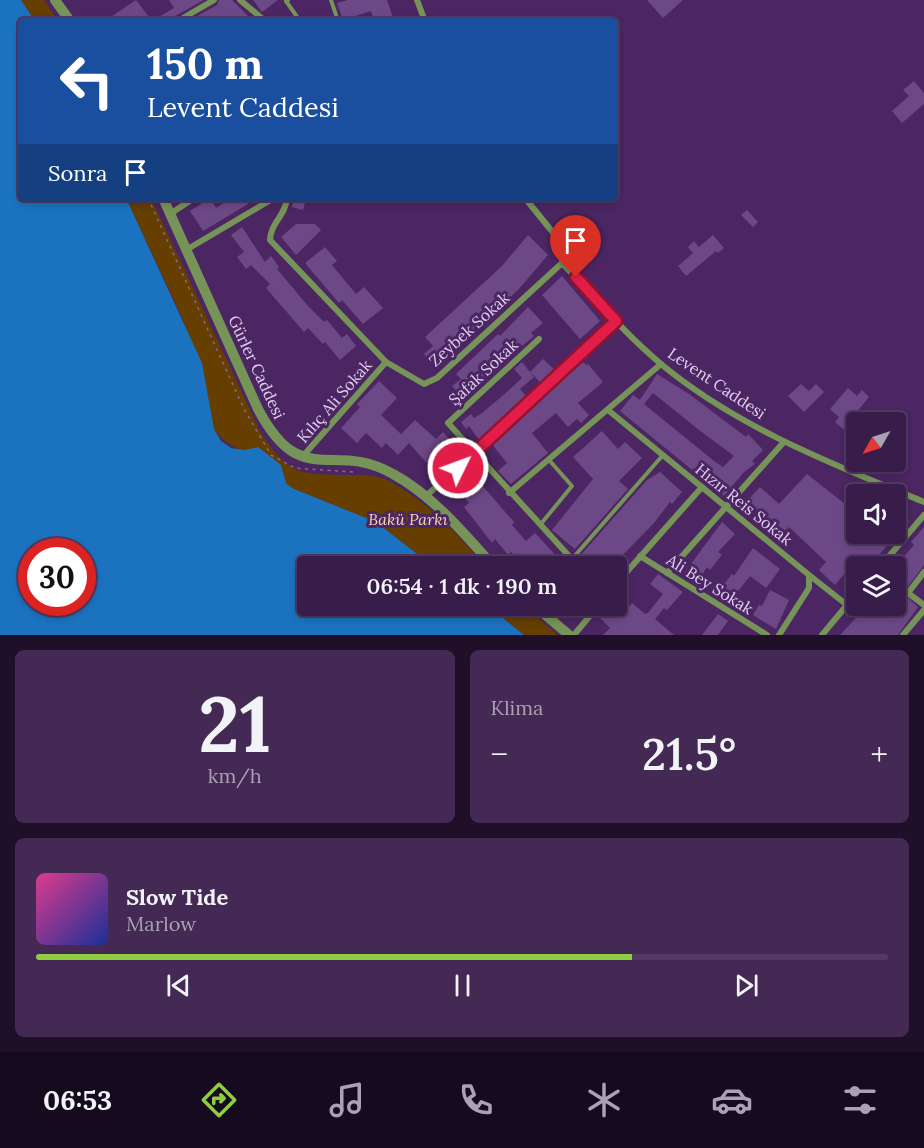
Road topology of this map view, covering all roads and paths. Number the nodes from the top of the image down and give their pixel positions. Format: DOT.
graph roads {
  1 [pos="56,0"];
  2 [pos="214,0"];
  3 [pos="240,0"];
  4 [pos="288,0"];
  5 [pos="331,0"];
  6 [pos="417,0"];
  7 [pos="68,18"];
  8 [pos="183,18"];
  9 [pos="261,18"];
  10 [pos="298,18"];
  11 [pos="337,18"];
  12 [pos="423,18"];
  13 [pos="149,201"];
  14 [pos="164,201"];
  15 [pos="190,201"];
  16 [pos="269,201"];
  17 [pos="286,201"];
  18 [pos="527,201"];
  19 [pos="170,214"];
  20 [pos="186,251"];
  21 [pos="562,262"];
  22 [pos="616,321"];
  23 [pos="539,339"];
  24 [pos="386,362"];
  25 [pos="661,364"];
  26 [pos="608,410"];
  27 [pos="783,443"];
  28 [pos="474,454"];
  29 [pos="663,455"];
  30 [pos="303,457"];
  31 [pos="549,460"];
  32 [pos="362,472"];
  33 [pos="702,487"];
  34 [pos="509,493"];
  35 [pos="425,497"];
  36 [pos="924,502"];
  37 [pos="727,508"];
  38 [pos="924,515"];
  39 [pos="539,525"];
  40 [pos="483,556"];
  41 [pos="568,556"];
  42 [pos="574,556"];
  43 [pos="640,556"];
  44 [pos="889,556"];
  45 [pos="627,571"];
  46 [pos="667,573"];
  47 [pos="924,573"];
  48 [pos="809,575"];
  49 [pos="846,604"];
  50 [pos="846,606"];
  51 [pos="924,608"];
  52 [pos="547,616"];
  53 [pos="590,616"];
  54 [pos="569,635"];
  55 [pos="574,635"];
  56 [pos="767,635"];
  57 [pos="779,635"];
  58 [pos="822,635"];
  59 [pos="903,635"];
  1 -- 7 [label="street"];
  2 -- 8 [label="street"];
  3 -- 9 [label="street"];
  4 -- 10 [label="lane"];
  5 -- 11 [label="lane"];
  6 -- 12 [label="street"];
  13 -- 32 [label="path"];
  14 -- 19 [label="street, Gürler Caddesi"];
  15 -- 19 [label="street"];
  16 -- 20 [label="street"];
  17 -- 24 [label="street"];
  18 -- 21 [label="street, Levent Caddesi"];
  19 -- 20 [label="street, Gürler Caddesi"];
  20 -- 30 [label="street, Gürler Caddesi"];
  21 -- 22 [label="street, Levent Caddesi"];
  21 -- 24 [label="street, Zeybek Sokak"];
  22 -- 25 [label="street, Levent Caddesi"];
  22 -- 28 [label="street"];
  23 -- 28 [label="street, Şafak Sokak"];
  24 -- 30 [label="street, Kılıç Ali Sokak"];
  25 -- 26 [label="street"];
  25 -- 27 [label="street, Levent Caddesi"];
  26 -- 29 [label="street, Hızır Reis Sokak"];
  26 -- 31 [label="street"];
  27 -- 36 [label="street, Levent Caddesi"];
  27 -- 37 [label="street"];
  28 -- 34 [label="street"];
  28 -- 35 [label="street"];
  29 -- 33 [label="street, Hızır Reis Sokak"];
  29 -- 42 [label="lane"];
  30 -- 35 [label="street, Gürler Caddesi"];
  31 -- 34 [label="street"];
  31 -- 39 [label="lane"];
  33 -- 37 [label="street, Hızır Reis Sokak"];
  33 -- 43 [label="street"];
  34 -- 39 [label="street"];
  35 -- 40 [label="street, Gürler Caddesi"];
  37 -- 46 [label="street"];
  37 -- 48 [label="street, Hızır Reis Sokak"];
  38 -- 44 [label="street"];
  39 -- 41 [label="street"];
  43 -- 45 [label="street"];
  43 -- 46 [label="street, Ali Bey Sokak"];
  46 -- 56 [label="street, Ali Bey Sokak"];
  47 -- 51 [label="street"];
  48 -- 49 [label="street, Hızır Reis Sokak"];
  48 -- 57 [label="street"];
  50 -- 58 [label="street"];
  51 -- 59 [label="street"];
  52 -- 54 [label="street"];
  53 -- 55 [label="street"];
}
